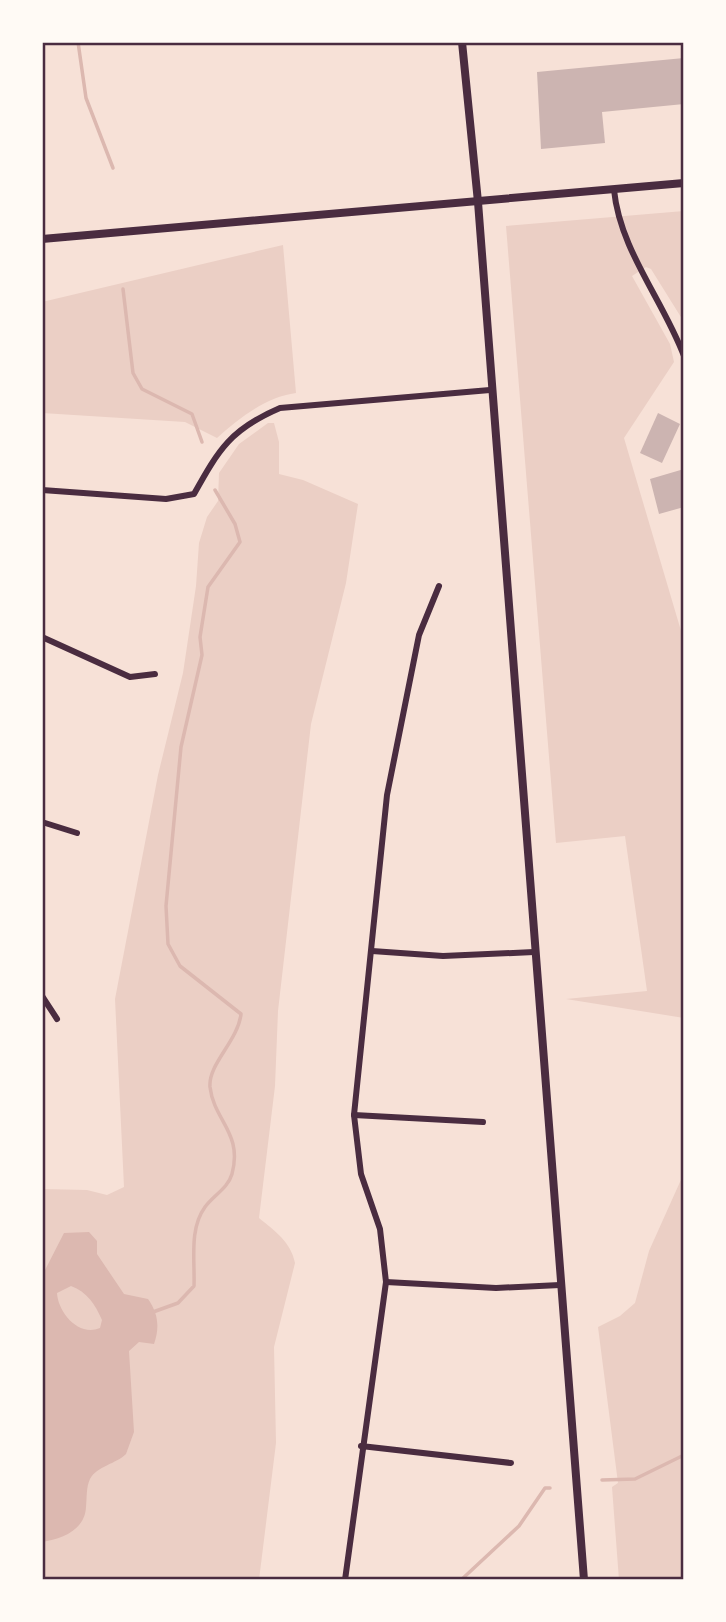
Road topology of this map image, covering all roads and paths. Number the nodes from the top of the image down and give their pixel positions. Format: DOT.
graph roads {
  1 [pos="462,42"];
  2 [pos="684,183"];
  3 [pos="614,190"];
  4 [pos="478,202"];
  5 [pos="42,239"];
  6 [pos="684,356"];
  7 [pos="490,390"];
  8 [pos="42,490"];
  9 [pos="439,586"];
  10 [pos="42,637"];
  11 [pos="155,674"];
  12 [pos="42,822"];
  13 [pos="77,833"];
  14 [pos="372,951"];
  15 [pos="534,952"];
  16 [pos="42,996"];
  17 [pos="57,1019"];
  18 [pos="354,1115"];
  19 [pos="483,1122"];
  20 [pos="386,1282"];
  21 [pos="560,1285"];
  22 [pos="361,1446"];
  23 [pos="511,1463"];
  24 [pos="345,1580"];
  25 [pos="584,1580"];
  1 -- 4 [label="main road"];
  2 -- 3 [label="main road"];
  3 -- 4 [label="main road"];
  3 -- 6 [label="street"];
  4 -- 5 [label="main road"];
  4 -- 7 [label="main road"];
  7 -- 8 [label="street"];
  7 -- 15 [label="main road"];
  9 -- 14 [label="street"];
  10 -- 11 [label="street"];
  12 -- 13 [label="street"];
  14 -- 15 [label="street"];
  14 -- 18 [label="street"];
  15 -- 21 [label="main road"];
  16 -- 17 [label="street"];
  18 -- 19 [label="street"];
  18 -- 20 [label="street"];
  20 -- 21 [label="street"];
  20 -- 22 [label="street"];
  21 -- 25 [label="main road"];
  22 -- 23 [label="street"];
  22 -- 24 [label="street"];
}
